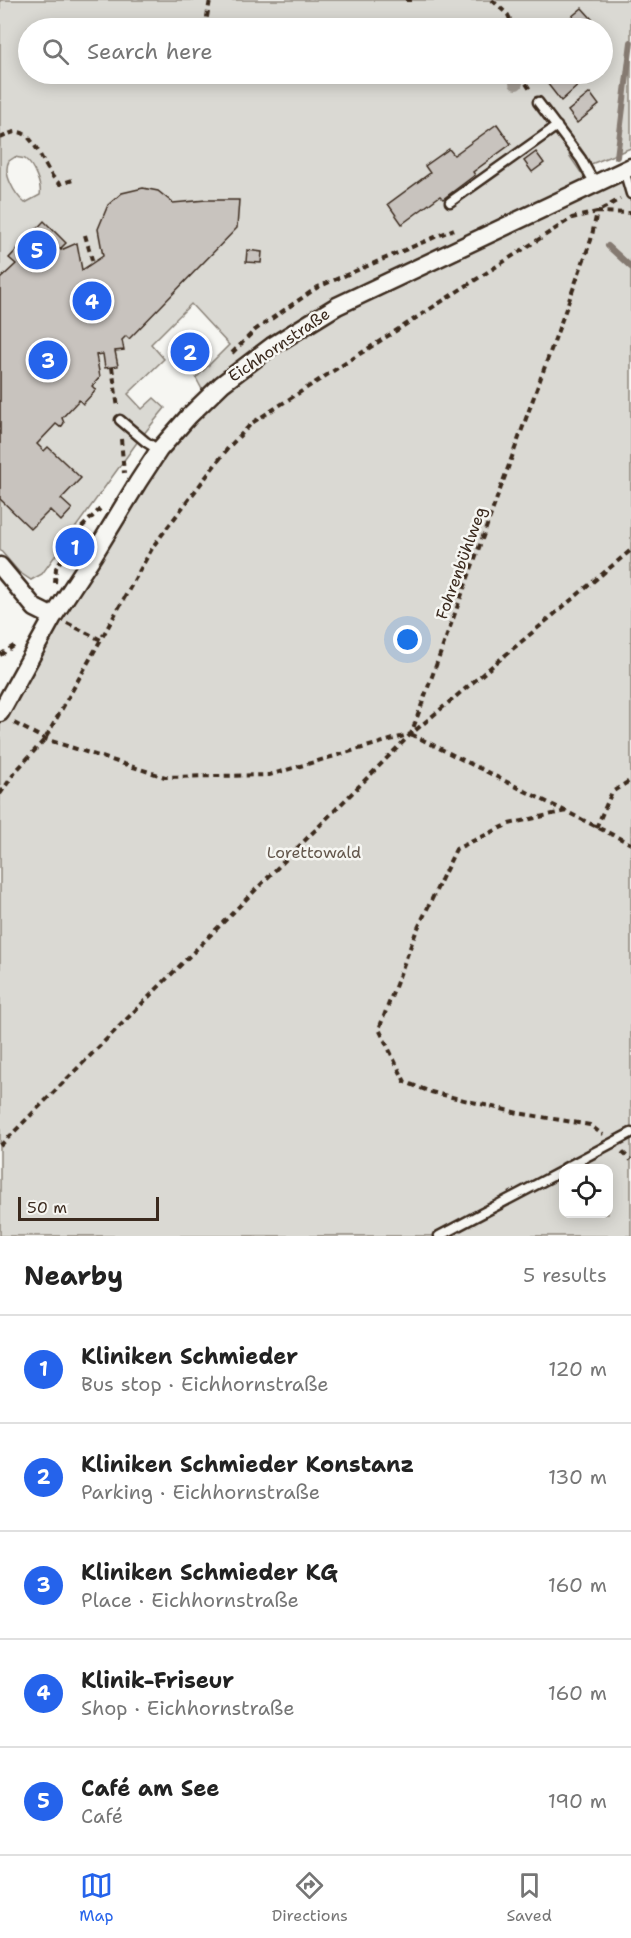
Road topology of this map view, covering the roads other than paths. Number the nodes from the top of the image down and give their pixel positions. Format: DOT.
graph roads {
  1 [pos="538,102"];
  2 [pos="557,126"];
  3 [pos="628,169"];
  4 [pos="595,184"];
  5 [pos="631,193"];
  6 [pos="450,202"];
  7 [pos="120,420"];
  8 [pos="159,450"];
  9 [pos="0,566"];
  10 [pos="53,617"];
  11 [pos="4,717"];
  12 [pos="631,1133"];
  13 [pos="574,1164"];
  14 [pos="559,1172"];
  15 [pos="440,1236"];
  1 -- 2 [label="lane"];
  2 -- 4 [label="lane"];
  2 -- 6 [label="lane"];
  3 -- 4 [label="street, Eichhornstraße"];
  3 -- 5 [label="lane"];
  4 -- 8 [label="street, Eichhornstraße"];
  7 -- 8 [label="lane"];
  8 -- 10 [label="street, Eichhornstraße"];
  9 -- 10 [label="street"];
  10 -- 11 [label="street, Eichhornstraße"];
  12 -- 13 [label="lane"];
  14 -- 15 [label="lane"];
}
